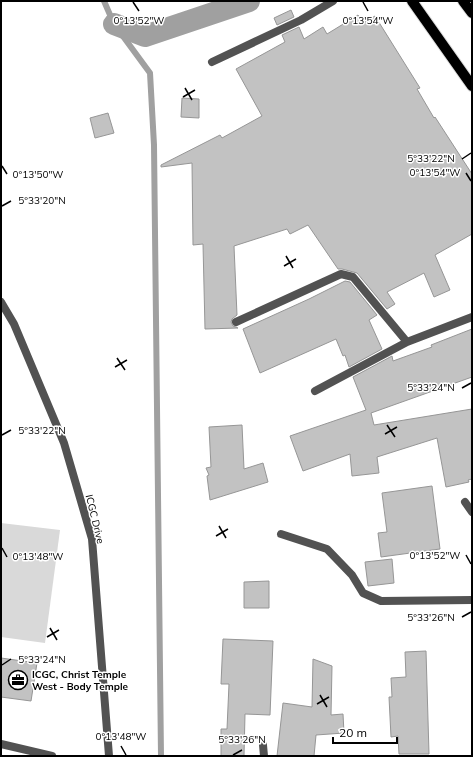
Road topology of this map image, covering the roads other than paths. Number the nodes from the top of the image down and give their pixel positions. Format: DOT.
graph roads {
  1 [pos="333,1"];
  2 [pos="412,1"];
  3 [pos="463,1"];
  4 [pos="472,13"];
  5 [pos="212,62"];
  6 [pos="472,86"];
  7 [pos="1,302"];
  8 [pos="472,316"];
  9 [pos="236,322"];
  10 [pos="407,342"];
  11 [pos="315,391"];
  12 [pos="465,502"];
  13 [pos="472,512"];
  14 [pos="281,534"];
  15 [pos="472,600"];
  16 [pos="1,744"];
  17 [pos="263,745"];
  18 [pos="52,756"];
  19 [pos="109,756"];
  20 [pos="264,756"];
  1 -- 5 [label="street"];
  2 -- 6 [label="main road"];
  3 -- 4 [label="main road"];
  7 -- 19 [label="street, ICGC Drive"];
  8 -- 10 [label="street"];
  9 -- 10 [label="street"];
  10 -- 11 [label="street"];
  12 -- 13 [label="street"];
  14 -- 15 [label="street"];
  16 -- 18 [label="street"];
  17 -- 20 [label="street"];
}
